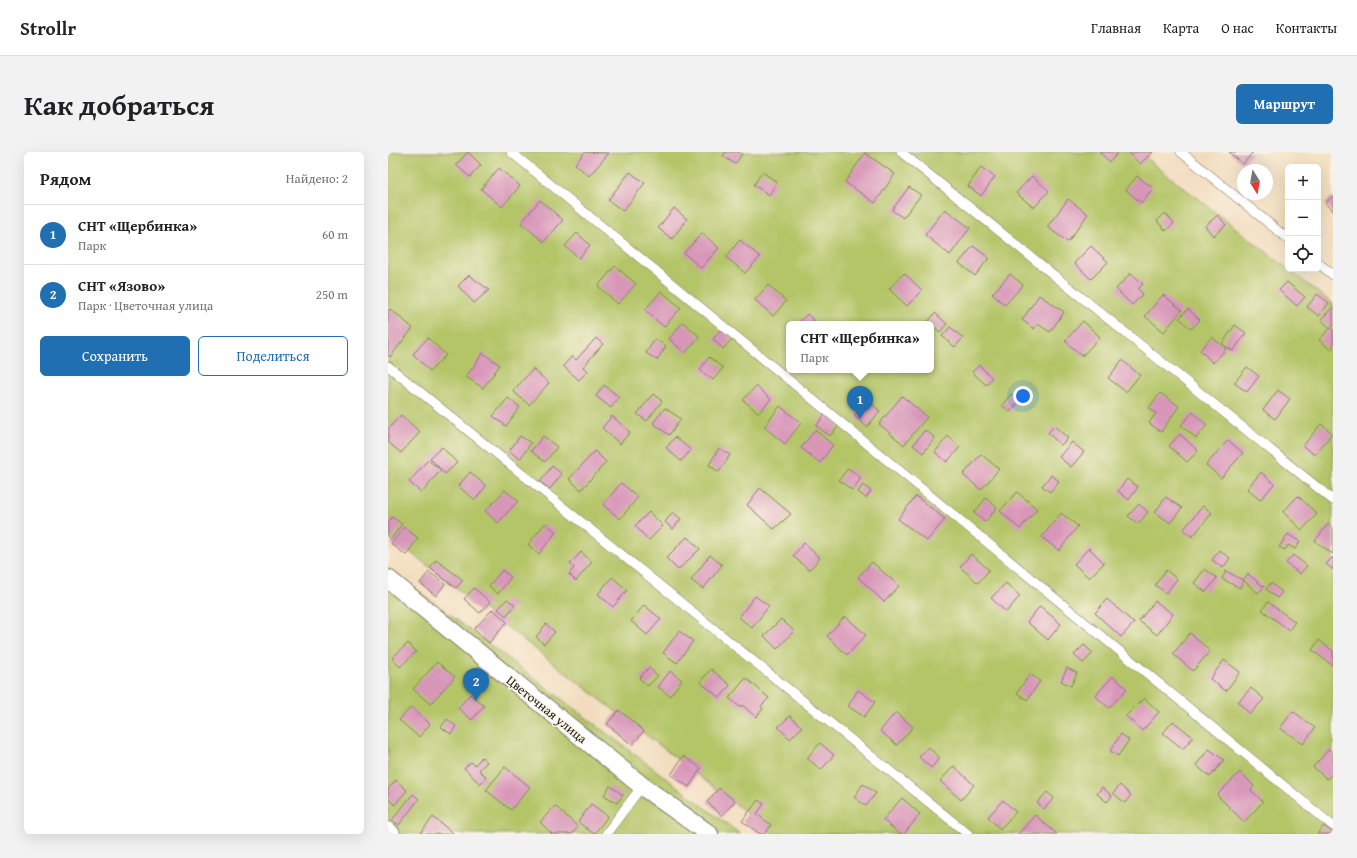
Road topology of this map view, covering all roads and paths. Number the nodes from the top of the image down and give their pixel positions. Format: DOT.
graph roads {
  1 [pos="511,152"];
  2 [pos="901,152"];
  3 [pos="1181,152"];
  4 [pos="1285,237"];
  5 [pos="1321,265"];
  6 [pos="1333,275"];
  7 [pos="388,366"];
  8 [pos="1333,500"];
  9 [pos="388,579"];
  10 [pos="642,786"];
  11 [pos="1333,826"];
  12 [pos="388,832"];
  13 [pos="391,834"];
  14 [pos="606,834"];
  15 [pos="709,834"];
  16 [pos="968,834"];
  1 -- 11 [label="lane"];
  2 -- 8 [label="lane"];
  3 -- 4 [label="lane"];
  5 -- 6 [label="lane"];
  7 -- 16 [label="lane"];
  9 -- 10 [label="street, Цветочная улица"];
  10 -- 14 [label="lane"];
  10 -- 15 [label="street, Цветочная улица"];
  12 -- 13 [label="street"];
}
